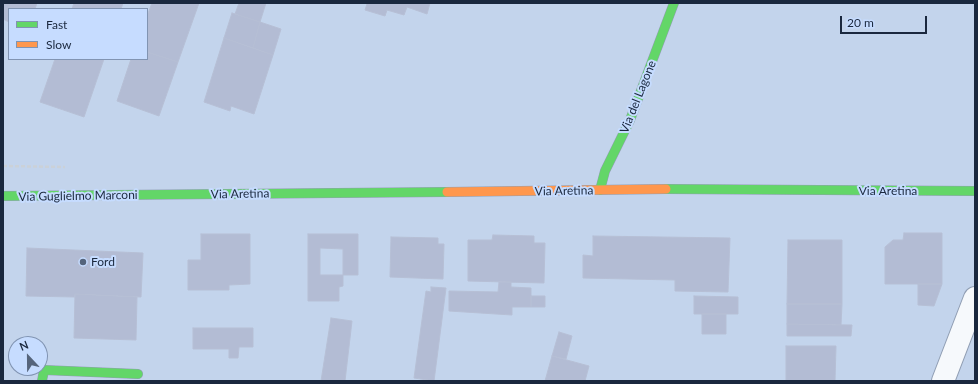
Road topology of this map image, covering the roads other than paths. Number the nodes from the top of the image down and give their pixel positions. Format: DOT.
graph roads {
  1 [pos="674,3"];
  2 [pos="600,190"];
  3 [pos="975,191"];
  4 [pos="152,195"];
  5 [pos="3,196"];
  6 [pos="975,298"];
  7 [pos="138,374"];
  8 [pos="42,381"];
  9 [pos="943,381"];
  1 -- 2 [label="street, Via del Lagone"];
  2 -- 3 [label="street, Via Aretina"];
  2 -- 4 [label="street, Via Aretina"];
  4 -- 5 [label="street, Via Guglielmo Marconi"];
  6 -- 9 [label="street"];
  7 -- 8 [label="street"];
}
